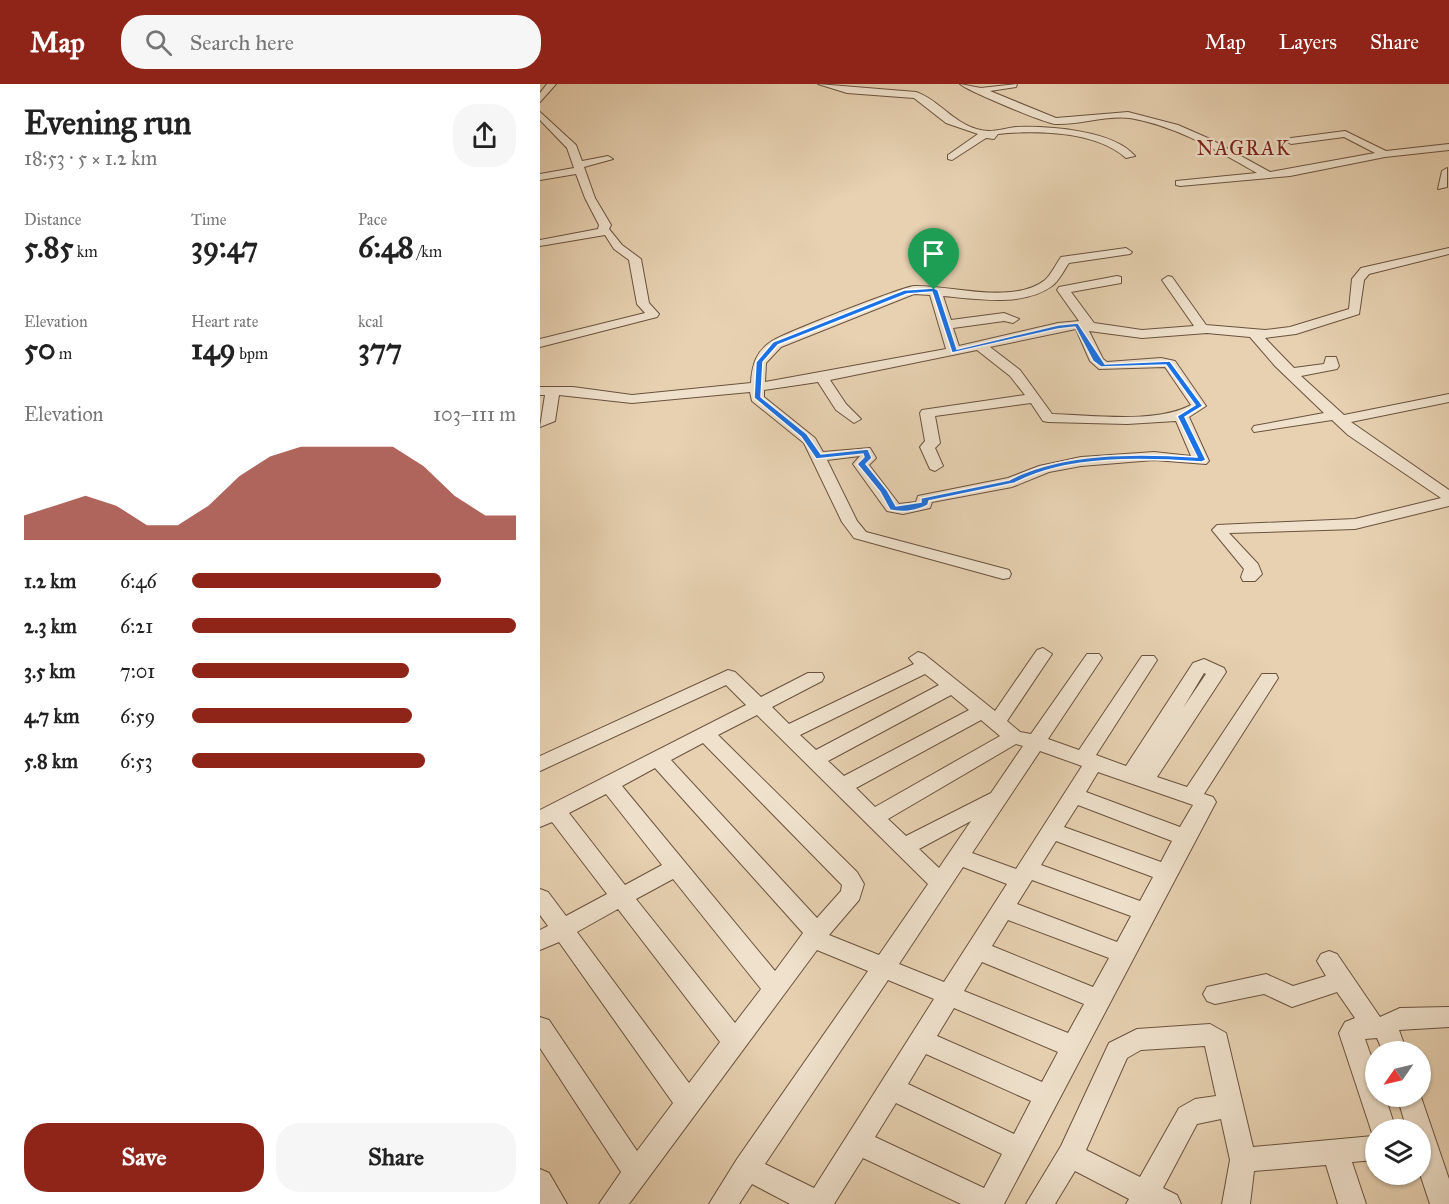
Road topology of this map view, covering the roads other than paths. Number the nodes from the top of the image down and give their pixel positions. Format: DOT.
graph roads {
  1 [pos="552,84"];
  2 [pos="822,84"];
  3 [pos="964,84"];
  4 [pos="1013,85"];
  5 [pos="977,91"];
  6 [pos="540,99"];
  7 [pos="540,115"];
  8 [pos="1055,121"];
  9 [pos="1040,132"];
  10 [pos="986,134"];
  11 [pos="997,137"];
  12 [pos="1449,147"];
  13 [pos="1385,154"];
  14 [pos="1130,156"];
  15 [pos="952,157"];
  16 [pos="608,159"];
  17 [pos="564,161"];
  18 [pos="1341,163"];
  19 [pos="578,165"];
  20 [pos="1268,175"];
  21 [pos="540,177"];
  22 [pos="1180,183"];
  23 [pos="603,227"];
  24 [pos="540,231"];
  25 [pos="540,243"];
  26 [pos="1449,251"];
  27 [pos="1126,252"];
  28 [pos="1117,280"];
  29 [pos="1168,280"];
  30 [pos="934,290"];
  31 [pos="1013,318"];
  32 [pos="944,325"];
  33 [pos="1085,326"];
  34 [pos="1202,329"];
  35 [pos="1254,333"];
  36 [pos="540,343"];
  37 [pos="981,346"];
  38 [pos="954,352"];
  39 [pos="1331,360"];
  40 [pos="1290,373"];
  41 [pos="822,378"];
  42 [pos="759,385"];
  43 [pos="546,391"];
  44 [pos="1035,398"];
  45 [pos="1449,398"];
  46 [pos="1181,416"];
  47 [pos="1338,417"];
  48 [pos="854,418"];
  49 [pos="540,423"];
  50 [pos="1259,429"];
  51 [pos="858,436"];
  52 [pos="865,451"];
  53 [pos="818,457"];
  54 [pos="935,466"];
  55 [pos="1449,499"];
  56 [pos="1003,574"];
  57 [pos="1248,577"];
  58 [pos="1043,654"];
  59 [pos="1093,658"];
  60 [pos="1148,660"];
  61 [pos="815,677"];
  62 [pos="1269,678"];
  63 [pos="953,686"];
  64 [pos="761,707"];
  65 [pos="989,716"];
  66 [pos="787,733"];
  67 [pos="706,735"];
  68 [pos="1025,740"];
  69 [pos="658,759"];
  70 [pos="815,759"];
  71 [pos="1088,760"];
  72 [pos="540,764"];
  73 [pos="1137,777"];
  74 [pos="609,784"];
  75 [pos="842,786"];
  76 [pos="1073,795"];
  77 [pos="1192,796"];
  78 [pos="998,797"];
  79 [pos="548,815"];
  80 [pos="874,817"];
  81 [pos="1051,831"];
  82 [pos="1185,837"];
  83 [pos="904,847"];
  84 [pos="958,856"];
  85 [pos="674,864"];
  86 [pos="1166,873"];
  87 [pos="1024,874"];
  88 [pos="942,884"];
  89 [pos="619,893"];
  90 [pos="540,898"];
  91 [pos="1002,909"];
  92 [pos="1145,912"];
  93 [pos="553,926"];
  94 [pos="815,936"];
  95 [pos="540,941"];
  96 [pos="977,950"];
  97 [pos="1123,954"];
  98 [pos="882,967"];
  99 [pos="775,989"];
  100 [pos="1215,994"];
  101 [pos="949,995"];
  102 [pos="1099,1000"];
  103 [pos="1449,1017"];
  104 [pos="1378,1027"];
  105 [pos="543,1036"];
  106 [pos="921,1040"];
  107 [pos="1391,1041"];
  108 [pos="735,1042"];
  109 [pos="1074,1047"];
  110 [pos="891,1088"];
  111 [pos="1047,1096"];
  112 [pos="688,1103"];
  113 [pos="1229,1106"];
  114 [pos="1379,1119"];
  115 [pos="858,1142"];
  116 [pos="1019,1149"];
  117 [pos="1365,1149"];
  118 [pos="1335,1152"];
  119 [pos="1070,1155"];
  120 [pos="1243,1160"];
  121 [pos="1431,1167"];
  122 [pos="746,1168"];
  123 [pos="636,1172"];
  124 [pos="540,1182"];
  125 [pos="1151,1200"];
  126 [pos="824,1202"];
  127 [pos="553,1204"];
  128 [pos="613,1204"];
  129 [pos="723,1204"];
  130 [pos="990,1204"];
  131 [pos="1040,1204"];
  132 [pos="1236,1204"];
  133 [pos="1352,1204"];
  134 [pos="1444,1204"];
  1 -- 6 [label="street"];
  2 -- 10 [label="street"];
  3 -- 5 [label="street"];
  4 -- 5 [label="street"];
  5 -- 8 [label="street"];
  7 -- 19 [label="street"];
  8 -- 9 [label="street"];
  8 -- 20 [label="street"];
  9 -- 10 [label="street"];
  9 -- 14 [label="street"];
  10 -- 11 [label="street"];
  10 -- 15 [label="street"];
  12 -- 13 [label="street"];
  13 -- 18 [label="street"];
  13 -- 18 [label="street"];
  16 -- 19 [label="street"];
  17 -- 19 [label="street"];
  18 -- 20 [label="street"];
  19 -- 21 [label="street"];
  19 -- 23 [label="street"];
  20 -- 22 [label="street"];
  23 -- 24 [label="street"];
  23 -- 25 [label="street"];
  23 -- 36 [label="street"];
  26 -- 35 [label="street"];
  27 -- 30 [label="street"];
  28 -- 33 [label="street"];
  29 -- 34 [label="street"];
  30 -- 32 [label="street"];
  30 -- 42 [label="street"];
  31 -- 32 [label="street"];
  32 -- 38 [label="street"];
  33 -- 34 [label="street"];
  33 -- 37 [label="street"];
  33 -- 46 [label="street"];
  34 -- 35 [label="street"];
  35 -- 40 [label="street"];
  37 -- 38 [label="street"];
  37 -- 44 [label="street"];
  38 -- 41 [label="street"];
  39 -- 40 [label="street"];
  40 -- 47 [label="street"];
  41 -- 42 [label="street"];
  41 -- 48 [label="street"];
  42 -- 43 [label="street"];
  42 -- 53 [label="street"];
  43 -- 49 [label="street"];
  44 -- 46 [label="street"];
  44 -- 54 [label="street"];
  45 -- 47 [label="street"];
  46 -- 52 [label="street"];
  47 -- 50 [label="street"];
  47 -- 55 [label="street"];
  51 -- 52 [label="street"];
  52 -- 53 [label="street"];
  53 -- 56 [label="street"];
  55 -- 57 [label="street"];
  58 -- 65 [label="street"];
  59 -- 68 [label="street"];
  60 -- 71 [label="street"];
  61 -- 64 [label="street"];
  62 -- 77 [label="street"];
  63 -- 65 [label="street"];
  63 -- 66 [label="street"];
  63 -- 70 [label="street"];
  64 -- 66 [label="street"];
  64 -- 67 [label="street"];
  64 -- 72 [label="street"];
  65 -- 68 [label="street"];
  65 -- 75 [label="street"];
  66 -- 70 [label="street"];
  67 -- 69 [label="street"];
  67 -- 94 [label="street"];
  68 -- 71 [label="street"];
  68 -- 78 [label="street"];
  68 -- 80 [label="street"];
  69 -- 74 [label="street"];
  69 -- 94 [label="street"];
  70 -- 75 [label="street"];
  71 -- 73 [label="street"];
  71 -- 76 [label="street"];
  73 -- 73 [label="street"];
  73 -- 77 [label="street"];
  74 -- 79 [label="street"];
  74 -- 85 [label="street"];
  75 -- 80 [label="street"];
  76 -- 81 [label="street"];
  76 -- 82 [label="street"];
  77 -- 82 [label="street"];
  78 -- 83 [label="street"];
  78 -- 84 [label="street"];
  79 -- 89 [label="street"];
  80 -- 83 [label="street"];
  81 -- 86 [label="street"];
  81 -- 87 [label="street"];
  82 -- 86 [label="street"];
  83 -- 88 [label="street"];
  84 -- 87 [label="street"];
  84 -- 88 [label="street"];
  85 -- 89 [label="street"];
  85 -- 99 [label="street"];
  86 -- 92 [label="street"];
  87 -- 91 [label="street"];
  87 -- 92 [label="street"];
  88 -- 98 [label="street"];
  89 -- 93 [label="street"];
  89 -- 108 [label="street"];
  90 -- 93 [label="street"];
  91 -- 96 [label="street"];
  91 -- 97 [label="street"];
  92 -- 97 [label="street"];
  93 -- 95 [label="street"];
  93 -- 112 [label="street"];
  94 -- 98 [label="street"];
  94 -- 99 [label="street"];
  96 -- 101 [label="street"];
  96 -- 102 [label="street"];
  97 -- 102 [label="street"];
  98 -- 101 [label="street"];
  98 -- 122 [label="street"];
  99 -- 108 [label="street"];
  100 -- 104 [label="street"];
  101 -- 106 [label="street"];
  101 -- 109 [label="street"];
  102 -- 109 [label="street"];
  103 -- 104 [label="street"];
  104 -- 107 [label="street"];
  104 -- 114 [label="street"];
  105 -- 123 [label="street"];
  106 -- 110 [label="street"];
  106 -- 111 [label="street"];
  108 -- 112 [label="street"];
  109 -- 111 [label="street"];
  110 -- 115 [label="street"];
  110 -- 116 [label="street"];
  111 -- 116 [label="street"];
  112 -- 123 [label="street"];
  113 -- 119 [label="street"];
  113 -- 120 [label="street"];
  113 -- 125 [label="street"];
  115 -- 126 [label="street"];
  115 -- 130 [label="street"];
  116 -- 130 [label="street"];
  117 -- 118 [label="street"];
  118 -- 120 [label="street"];
  118 -- 133 [label="street"];
  119 -- 125 [label="street"];
  119 -- 131 [label="street"];
  120 -- 132 [label="street"];
  121 -- 134 [label="street"];
  122 -- 126 [label="street"];
  122 -- 129 [label="street"];
  123 -- 128 [label="street"];
  124 -- 127 [label="street"];
}
